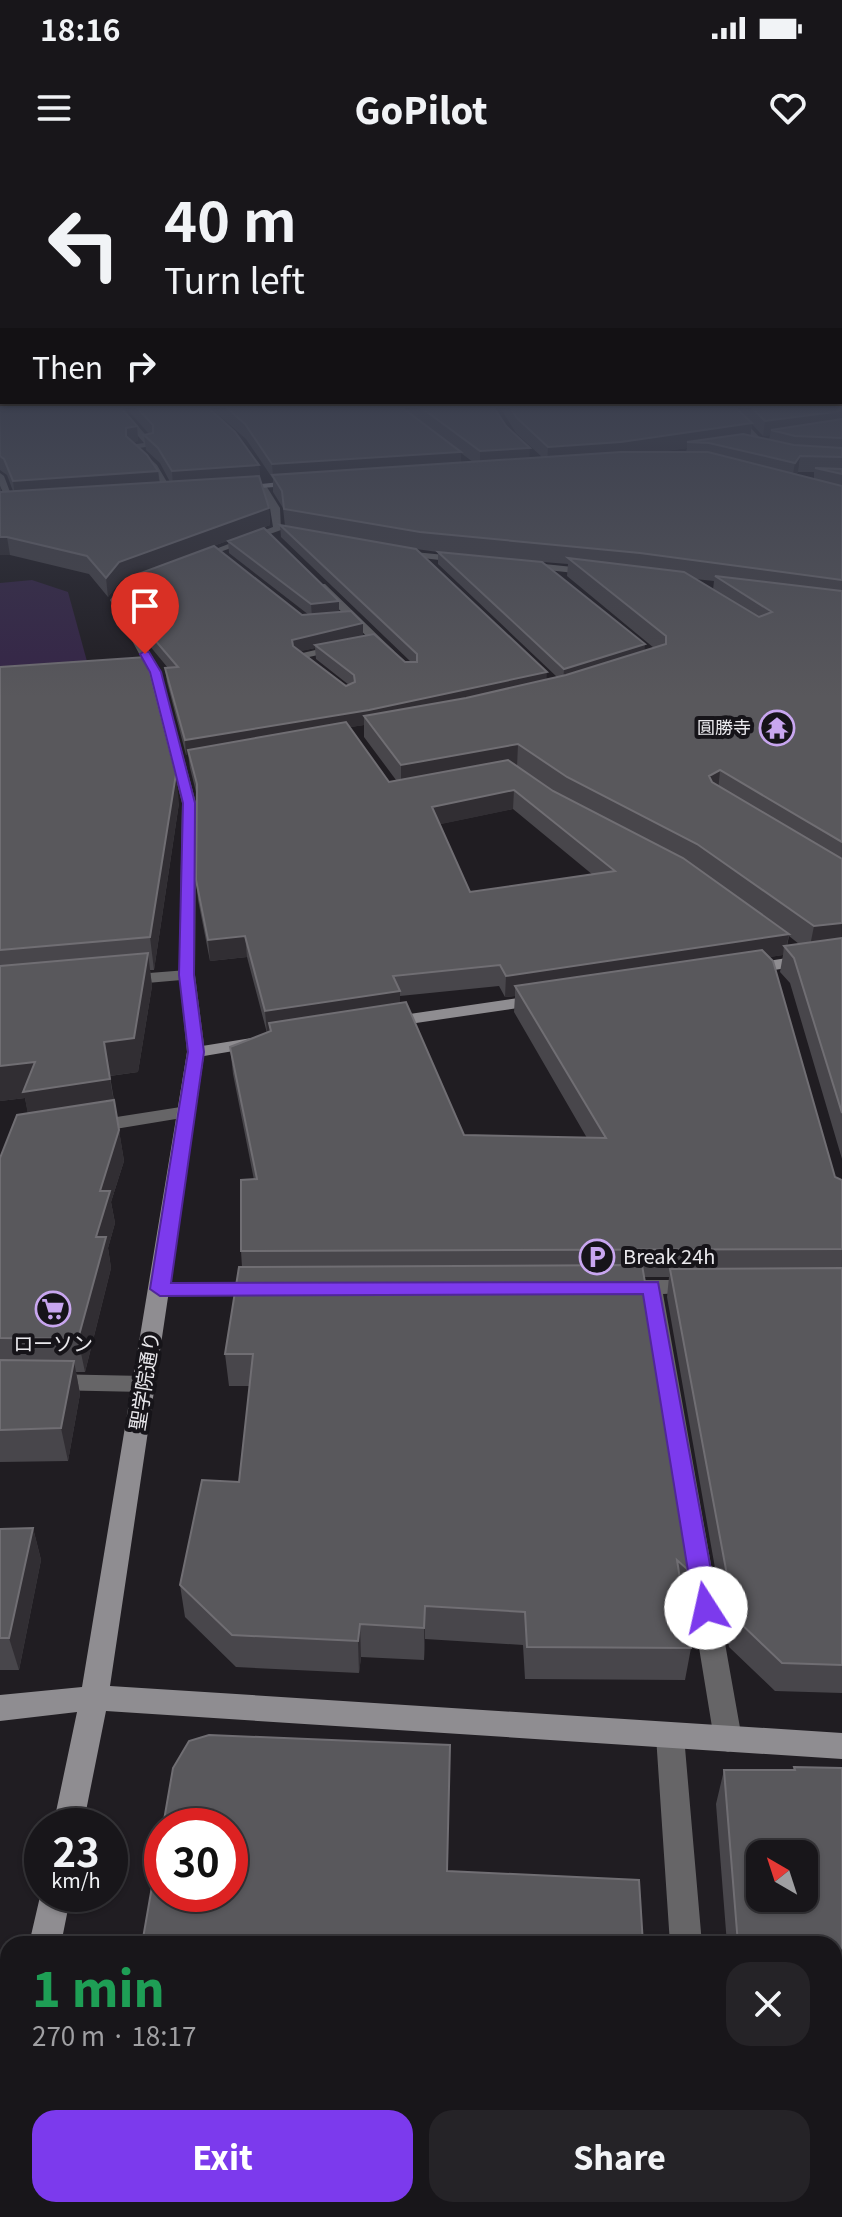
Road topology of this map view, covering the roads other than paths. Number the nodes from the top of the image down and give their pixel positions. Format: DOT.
graph roads {
  1 [pos="274,505"];
  2 [pos="289,533"];
  3 [pos="273,535"];
  4 [pos="391,551"];
  5 [pos="217,552"];
  6 [pos="420,556"];
  7 [pos="229,561"];
  8 [pos="482,561"];
  9 [pos="513,564"];
  10 [pos="431,566"];
  11 [pos="544,567"];
  12 [pos="607,573"];
  13 [pos="310,575"];
  14 [pos="567,585"];
  15 [pos="353,618"];
  16 [pos="338,620"];
  17 [pos="376,640"];
  18 [pos="399,662"];
  19 [pos="324,675"];
  20 [pos="192,761"];
  21 [pos="178,763"];
  22 [pos="842,954"];
  23 [pos="763,967"];
  24 [pos="732,972"];
  25 [pos="187,975"];
  26 [pos="106,982"];
  27 [pos="779,984"];
  28 [pos="561,997"];
  29 [pos="374,1025"];
  30 [pos="272,1040"];
  31 [pos="196,1052"];
  32 [pos="187,1112"];
  33 [pos="72,1130"];
  34 [pos="604,1287"];
  35 [pos="651,1287"];
  36 [pos="715,1287"];
  37 [pos="160,1289"];
  38 [pos="276,1289"];
  39 [pos="0,1381"];
  40 [pos="144,1384"];
  41 [pos="94,1698"];
  42 [pos="0,1708"];
  43 [pos="670,1736"];
  44 [pos="728,1739"];
  45 [pos="842,1746"];
  46 [pos="72,1808"];
  47 [pos="51,1912"];
  48 [pos="47,1936"];
  49 [pos="685,1936"];
  1 -- 3 [label="street"];
  2 -- 3 [label="street"];
  3 -- 5 [label="street, 聖学院通り"];
  4 -- 6 [label="street"];
  5 -- 7 [label="street"];
  5 -- 21 [label="street, 聖学院通り"];
  6 -- 8 [label="street"];
  6 -- 10 [label="street"];
  9 -- 11 [label="street"];
  11 -- 12 [label="street"];
  11 -- 14 [label="street"];
  13 -- 15 [label="street"];
  15 -- 16 [label="street"];
  15 -- 17 [label="street"];
  17 -- 18 [label="street"];
  17 -- 19 [label="street"];
  20 -- 21 [label="street"];
  21 -- 25 [label="street, 聖学院通り"];
  22 -- 23 [label="street"];
  23 -- 24 [label="street"];
  23 -- 27 [label="street"];
  25 -- 26 [label="street"];
  25 -- 31 [label="street, 聖学院通り"];
  28 -- 29 [label="street"];
  30 -- 31 [label="street"];
  31 -- 32 [label="street, 聖学院通り"];
  32 -- 33 [label="street"];
  32 -- 37 [label="street, 聖学院通り"];
  34 -- 35 [label="street"];
  35 -- 36 [label="street"];
  35 -- 44 [label="street"];
  37 -- 38 [label="street"];
  37 -- 40 [label="street, 聖学院通り"];
  39 -- 40 [label="street"];
  40 -- 41 [label="street, 聖学院通り"];
  41 -- 42 [label="street"];
  41 -- 43 [label="street"];
  41 -- 46 [label="street, 聖学院通り"];
  43 -- 44 [label="street"];
  43 -- 49 [label="street"];
  44 -- 45 [label="street"];
  47 -- 48 [label="street"];
}
